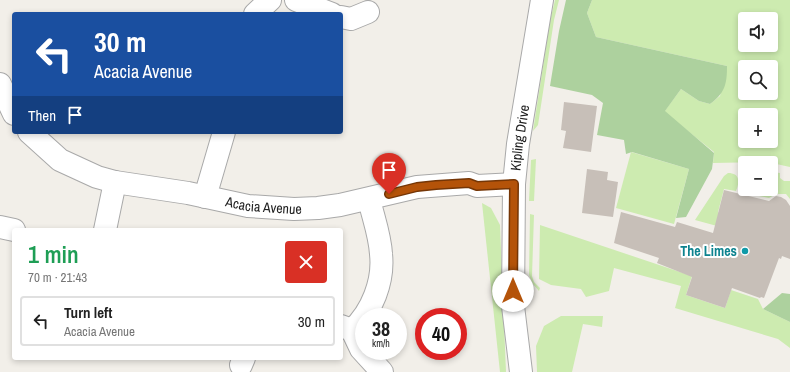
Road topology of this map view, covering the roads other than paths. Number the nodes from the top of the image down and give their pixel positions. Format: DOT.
graph roads {
  1 [pos="270,0"];
  2 [pos="296,0"];
  3 [pos="542,0"];
  4 [pos="257,12"];
  5 [pos="327,12"];
  6 [pos="368,12"];
  7 [pos="343,17"];
  8 [pos="0,84"];
  9 [pos="12,110"];
  10 [pos="31,134"];
  11 [pos="223,134"];
  12 [pos="115,182"];
  13 [pos="514,184"];
  14 [pos="206,196"];
  15 [pos="369,199"];
  16 [pos="0,227"];
  17 [pos="105,228"];
  18 [pos="12,230"];
  19 [pos="346,328"];
  20 [pos="382,372"];
  21 [pos="521,372"];
  1 -- 4 [label="street"];
  2 -- 5 [label="street"];
  3 -- 13 [label="street, Kipling Drive"];
  6 -- 7 [label="street"];
  8 -- 9 [label="street"];
  10 -- 12 [label="street, Acacia Avenue"];
  11 -- 14 [label="street"];
  12 -- 14 [label="street, Acacia Avenue"];
  12 -- 17 [label="street"];
  13 -- 15 [label="street, Acacia Avenue"];
  13 -- 21 [label="street, Kipling Drive"];
  14 -- 15 [label="street, Acacia Avenue"];
  15 -- 19 [label="street"];
  16 -- 18 [label="street"];
  19 -- 20 [label="street"];
}
